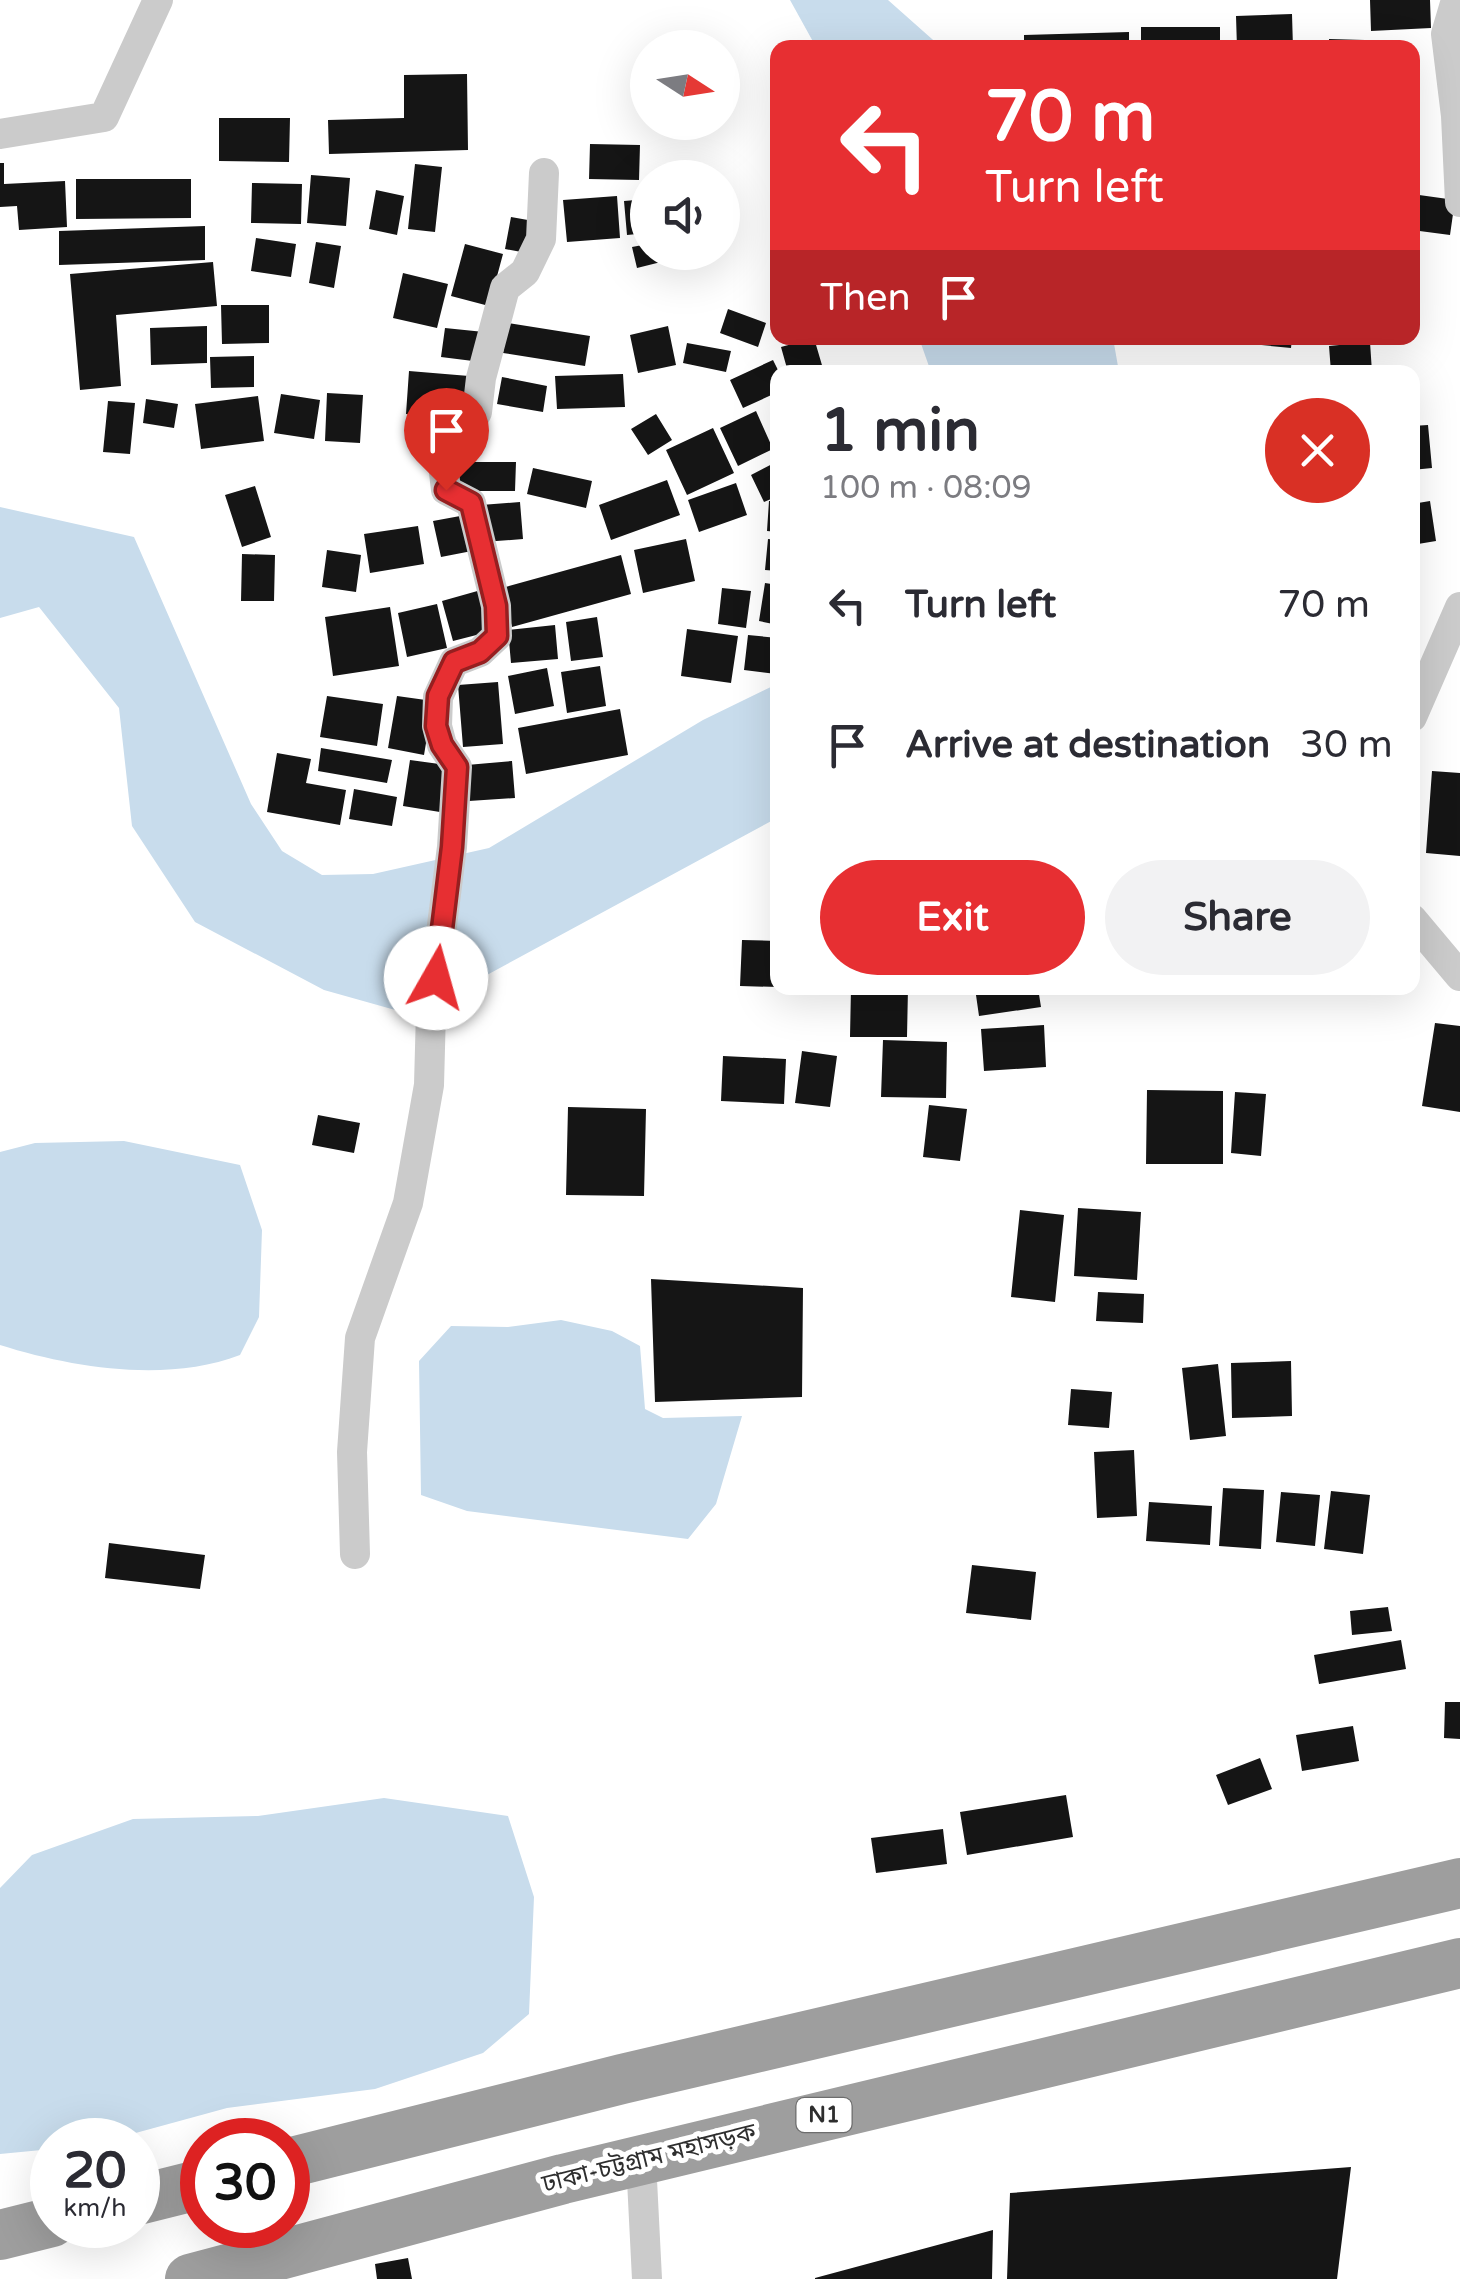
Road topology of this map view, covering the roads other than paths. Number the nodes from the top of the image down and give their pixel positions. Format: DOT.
graph roads {
  1 [pos="158,0"];
  2 [pos="1456,0"];
  3 [pos="0,134"];
  4 [pos="544,174"];
  5 [pos="1460,202"];
  6 [pos="1460,607"];
  7 [pos="1420,699"];
  8 [pos="1420,928"];
  9 [pos="1460,976"];
  10 [pos="355,1554"];
  11 [pos="1460,1883"];
  12 [pos="1460,1963"];
  13 [pos="310,2157"];
  14 [pos="641,2160"];
  15 [pos="30,2228"];
  16 [pos="0,2235"];
  17 [pos="190,2279"];
  18 [pos="647,2279"];
  1 -- 3 [label="street"];
  2 -- 5 [label="street"];
  4 -- 10 [label="street"];
  6 -- 7 [label="street"];
  8 -- 9 [label="street"];
  11 -- 13 [label="highway"];
  12 -- 14 [label="highway, ঢাকা-চট্টগ্রাম মহাসড়ক / N1"];
  14 -- 17 [label="highway, ঢাকা-চট্টগ্রাম মহাসড়ক / N1"];
  14 -- 18 [label="street"];
  15 -- 16 [label="highway"];
}
